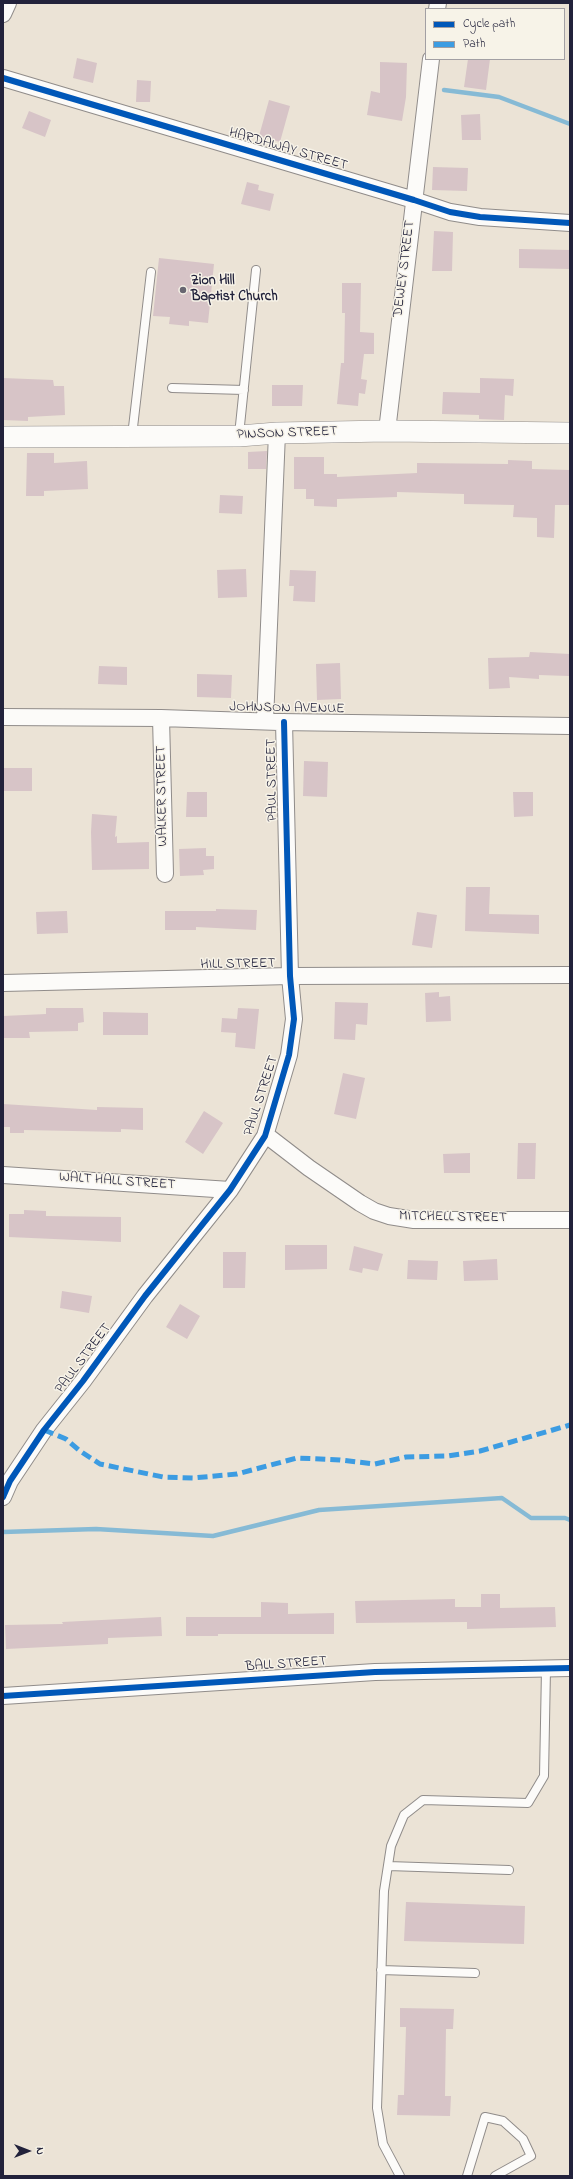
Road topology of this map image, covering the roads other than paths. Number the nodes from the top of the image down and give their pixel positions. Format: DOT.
graph roads {
  1 [pos="8,3"];
  2 [pos="3,14"];
  3 [pos="431,60"];
  4 [pos="3,78"];
  5 [pos="414,200"];
  6 [pos="570,223"];
  7 [pos="256,270"];
  8 [pos="151,272"];
  9 [pos="172,388"];
  10 [pos="244,390"];
  11 [pos="387,431"];
  12 [pos="277,433"];
  13 [pos="570,433"];
  14 [pos="239,436"];
  15 [pos="3,437"];
  16 [pos="132,437"];
  17 [pos="3,717"];
  18 [pos="161,718"];
  19 [pos="265,721"];
  20 [pos="284,722"];
  21 [pos="570,726"];
  22 [pos="166,874"];
  23 [pos="570,975"];
  24 [pos="290,976"];
  25 [pos="3,983"];
  26 [pos="265,1136"];
  27 [pos="3,1175"];
  28 [pos="230,1190"];
  29 [pos="570,1220"];
  30 [pos="3,1497"];
  31 [pos="570,1668"];
  32 [pos="546,1669"];
  33 [pos="3,1696"];
  34 [pos="388,1866"];
  35 [pos="509,1870"];
  36 [pos="381,1970"];
  37 [pos="474,1973"];
  38 [pos="400,2176"];
  39 [pos="467,2176"];
  40 [pos="495,2176"];
  1 -- 2 [label="street"];
  3 -- 5 [label="street, DEWEY STREET"];
  4 -- 5 [label="street, HARDAWAY STREET"];
  5 -- 6 [label="street, HARDAWAY STREET"];
  5 -- 11 [label="street, DEWEY STREET"];
  7 -- 10 [label="lane"];
  8 -- 16 [label="lane"];
  9 -- 10 [label="lane"];
  10 -- 14 [label="lane"];
  11 -- 12 [label="street, PINSON STREET"];
  11 -- 13 [label="street, PINSON STREET"];
  12 -- 14 [label="street, PINSON STREET"];
  12 -- 19 [label="street, PAUL STREET"];
  14 -- 16 [label="street, PINSON STREET"];
  15 -- 16 [label="street, PINSON STREET"];
  17 -- 18 [label="street, JOHNSON AVENUE"];
  18 -- 19 [label="street, JOHNSON AVENUE"];
  18 -- 22 [label="street, WALKER STREET"];
  19 -- 20 [label="street, JOHNSON AVENUE"];
  20 -- 21 [label="street, JOHNSON AVENUE"];
  20 -- 24 [label="street, PAUL STREET"];
  23 -- 24 [label="street, HILL STREET"];
  24 -- 25 [label="street, HILL STREET"];
  24 -- 26 [label="street, PAUL STREET"];
  26 -- 28 [label="street, PAUL STREET"];
  26 -- 29 [label="street, MITCHELL STREET"];
  27 -- 28 [label="street, WALT HALL STREET"];
  28 -- 30 [label="street, PAUL STREET"];
  31 -- 32 [label="street, BALL STREET"];
  32 -- 33 [label="street, BALL STREET"];
  32 -- 34 [label="lane"];
  34 -- 35 [label="lane"];
  34 -- 36 [label="lane"];
  36 -- 37 [label="lane"];
  36 -- 38 [label="lane"];
  39 -- 40 [label="lane"];
}
